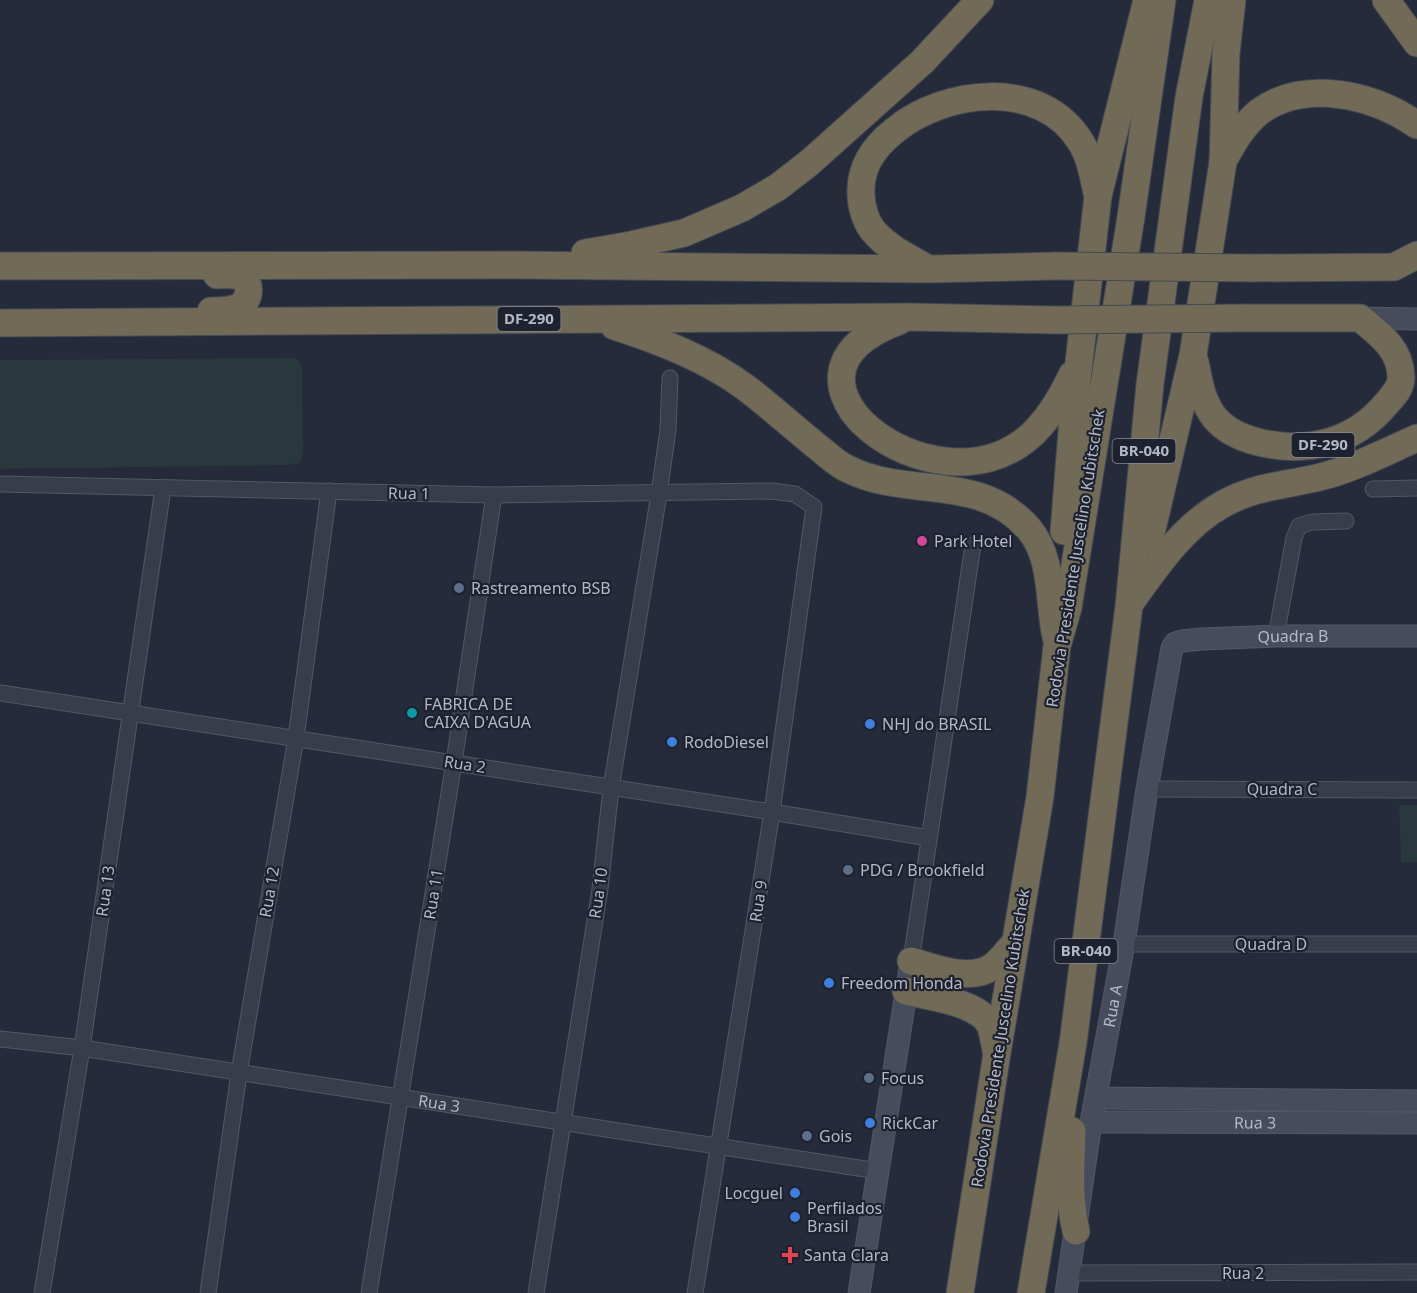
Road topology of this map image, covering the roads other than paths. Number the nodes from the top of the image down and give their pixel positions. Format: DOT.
graph roads {
  1 [pos="980,0"];
  2 [pos="1147,0"];
  3 [pos="1162,0"];
  4 [pos="1208,0"];
  5 [pos="1232,0"];
  6 [pos="1386,0"];
  7 [pos="1417,43"];
  8 [pos="1417,125"];
  9 [pos="1223,162"];
  10 [pos="1098,196"];
  11 [pos="1409,263"];
  12 [pos="514,265"];
  13 [pos="0,266"];
  14 [pos="91,267"];
  15 [pos="929,269"];
  16 [pos="909,317"];
  17 [pos="1360,318"];
  18 [pos="593,319"];
  19 [pos="1417,319"];
  20 [pos="101,322"];
  21 [pos="0,323"];
  22 [pos="1193,355"];
  23 [pos="1078,364"];
  24 [pos="670,378"];
  25 [pos="1417,438"];
  26 [pos="0,487"];
  27 [pos="163,488"];
  28 [pos="1417,488"];
  29 [pos="1373,489"];
  30 [pos="329,491"];
  31 [pos="659,494"];
  32 [pos="494,495"];
  33 [pos="814,507"];
  34 [pos="1346,520"];
  35 [pos="973,545"];
  36 [pos="1129,605"];
  37 [pos="1276,636"];
  38 [pos="1417,636"];
  39 [pos="1057,645"];
  40 [pos="1172,648"];
  41 [pos="0,693"];
  42 [pos="132,712"];
  43 [pos="296,738"];
  44 [pos="454,762"];
  45 [pos="611,788"];
  46 [pos="1147,789"];
  47 [pos="1417,790"];
  48 [pos="772,812"];
  49 [pos="929,838"];
  50 [pos="1015,943"];
  51 [pos="1124,944"];
  52 [pos="1417,944"];
  53 [pos="911,961"];
  54 [pos="906,991"];
  55 [pos="0,1039"];
  56 [pos="1073,1043"];
  57 [pos="82,1048"];
  58 [pos="997,1053"];
  59 [pos="239,1073"];
  60 [pos="399,1097"];
  61 [pos="1096,1098"];
  62 [pos="1417,1101"];
  63 [pos="1091,1122"];
  64 [pos="562,1123"];
  65 [pos="1417,1123"];
  66 [pos="718,1145"];
  67 [pos="878,1171"];
  68 [pos="1076,1231"];
  69 [pos="1417,1272"];
  70 [pos="1067,1283"];
  71 [pos="42,1293"];
  72 [pos="208,1293"];
  73 [pos="369,1293"];
  74 [pos="536,1293"];
  75 [pos="695,1293"];
  76 [pos="859,1293"];
  77 [pos="960,1293"];
  78 [pos="1031,1293"];
  1 -- 12 [label="highway"];
  2 -- 10 [label="highway"];
  3 -- 39 [label="highway, Rodovia Presidente Juscelino Kubitschek / BR-040"];
  4 -- 36 [label="highway, BR-040"];
  5 -- 9 [label="highway"];
  6 -- 7 [label="highway"];
  8 -- 9 [label="highway"];
  9 -- 22 [label="highway"];
  10 -- 15 [label="highway"];
  10 -- 23 [label="highway"];
  11 -- 15 [label="highway, bridge"];
  12 -- 14 [label="highway"];
  12 -- 15 [label="highway"];
  13 -- 14 [label="highway"];
  14 -- 20 [label="highway"];
  16 -- 17 [label="highway, DF-290, bridge"];
  16 -- 18 [label="highway, DF-290"];
  16 -- 23 [label="highway"];
  17 -- 19 [label="street, DF-290"];
  17 -- 22 [label="highway, DF-290"];
  18 -- 20 [label="highway, DF-290"];
  18 -- 39 [label="highway, DF-290"];
  20 -- 21 [label="highway, DF-290"];
  22 -- 36 [label="highway"];
  23 -- 39 [label="highway"];
  24 -- 31 [label="street, Rua 10"];
  25 -- 36 [label="highway, DF-290"];
  26 -- 27 [label="street, Rua 1"];
  27 -- 30 [label="street, Rua 1"];
  27 -- 42 [label="street, Rua 13"];
  28 -- 29 [label="street"];
  30 -- 32 [label="street, Rua 1"];
  30 -- 43 [label="street, Rua 12"];
  31 -- 32 [label="street, Rua 1"];
  31 -- 33 [label="street, Rua 1"];
  31 -- 45 [label="street, Rua 10"];
  32 -- 44 [label="street, Rua 11"];
  33 -- 48 [label="street, Rua 9"];
  34 -- 37 [label="street"];
  35 -- 49 [label="street"];
  36 -- 56 [label="highway, BR-040"];
  37 -- 38 [label="street, Quadra B"];
  37 -- 40 [label="street, Quadra B"];
  39 -- 50 [label="highway, Rodovia Presidente Juscelino Kubitschek / BR-040"];
  40 -- 46 [label="street, Rua A"];
  41 -- 42 [label="street, Rua 2"];
  42 -- 43 [label="street, Rua 2"];
  42 -- 57 [label="street, Rua 13"];
  43 -- 44 [label="street, Rua 2"];
  43 -- 59 [label="street, Rua 12"];
  44 -- 45 [label="street, Rua 2"];
  44 -- 60 [label="street, Rua 11"];
  45 -- 48 [label="street, Rua 2"];
  45 -- 64 [label="street, Rua 10"];
  46 -- 47 [label="street, Quadra C"];
  46 -- 51 [label="street, Rua A"];
  48 -- 49 [label="street, Rua 2"];
  48 -- 66 [label="street, Rua 9"];
  49 -- 53 [label="street"];
  50 -- 53 [label="highway"];
  50 -- 58 [label="highway, Rodovia Presidente Juscelino Kubitschek / BR-040"];
  51 -- 52 [label="street, Quadra D"];
  51 -- 61 [label="street, Rua A"];
  53 -- 54 [label="street"];
  54 -- 58 [label="highway"];
  54 -- 67 [label="street"];
  55 -- 57 [label="street, Rua 3"];
  56 -- 68 [label="highway"];
  56 -- 78 [label="highway, BR-040"];
  57 -- 59 [label="street, Rua 3"];
  57 -- 71 [label="street, Rua 13"];
  58 -- 77 [label="highway, Rodovia Presidente Juscelino Kubitschek / BR-040"];
  59 -- 60 [label="street, Rua 3"];
  59 -- 72 [label="street, Rua 12"];
  60 -- 64 [label="street, Rua 3"];
  60 -- 73 [label="street, Rua 11"];
  61 -- 62 [label="street, Rua 3"];
  61 -- 63 [label="street, Rua A"];
  63 -- 65 [label="street, Rua 3"];
  63 -- 68 [label="street, Rua A"];
  64 -- 66 [label="street, Rua 3"];
  64 -- 74 [label="street, Rua 10"];
  66 -- 67 [label="street, Rua 3"];
  66 -- 75 [label="street, Rua 9"];
  67 -- 76 [label="street"];
  68 -- 70 [label="street, Rua A"];
  69 -- 70 [label="street, Rua 2"];
}
